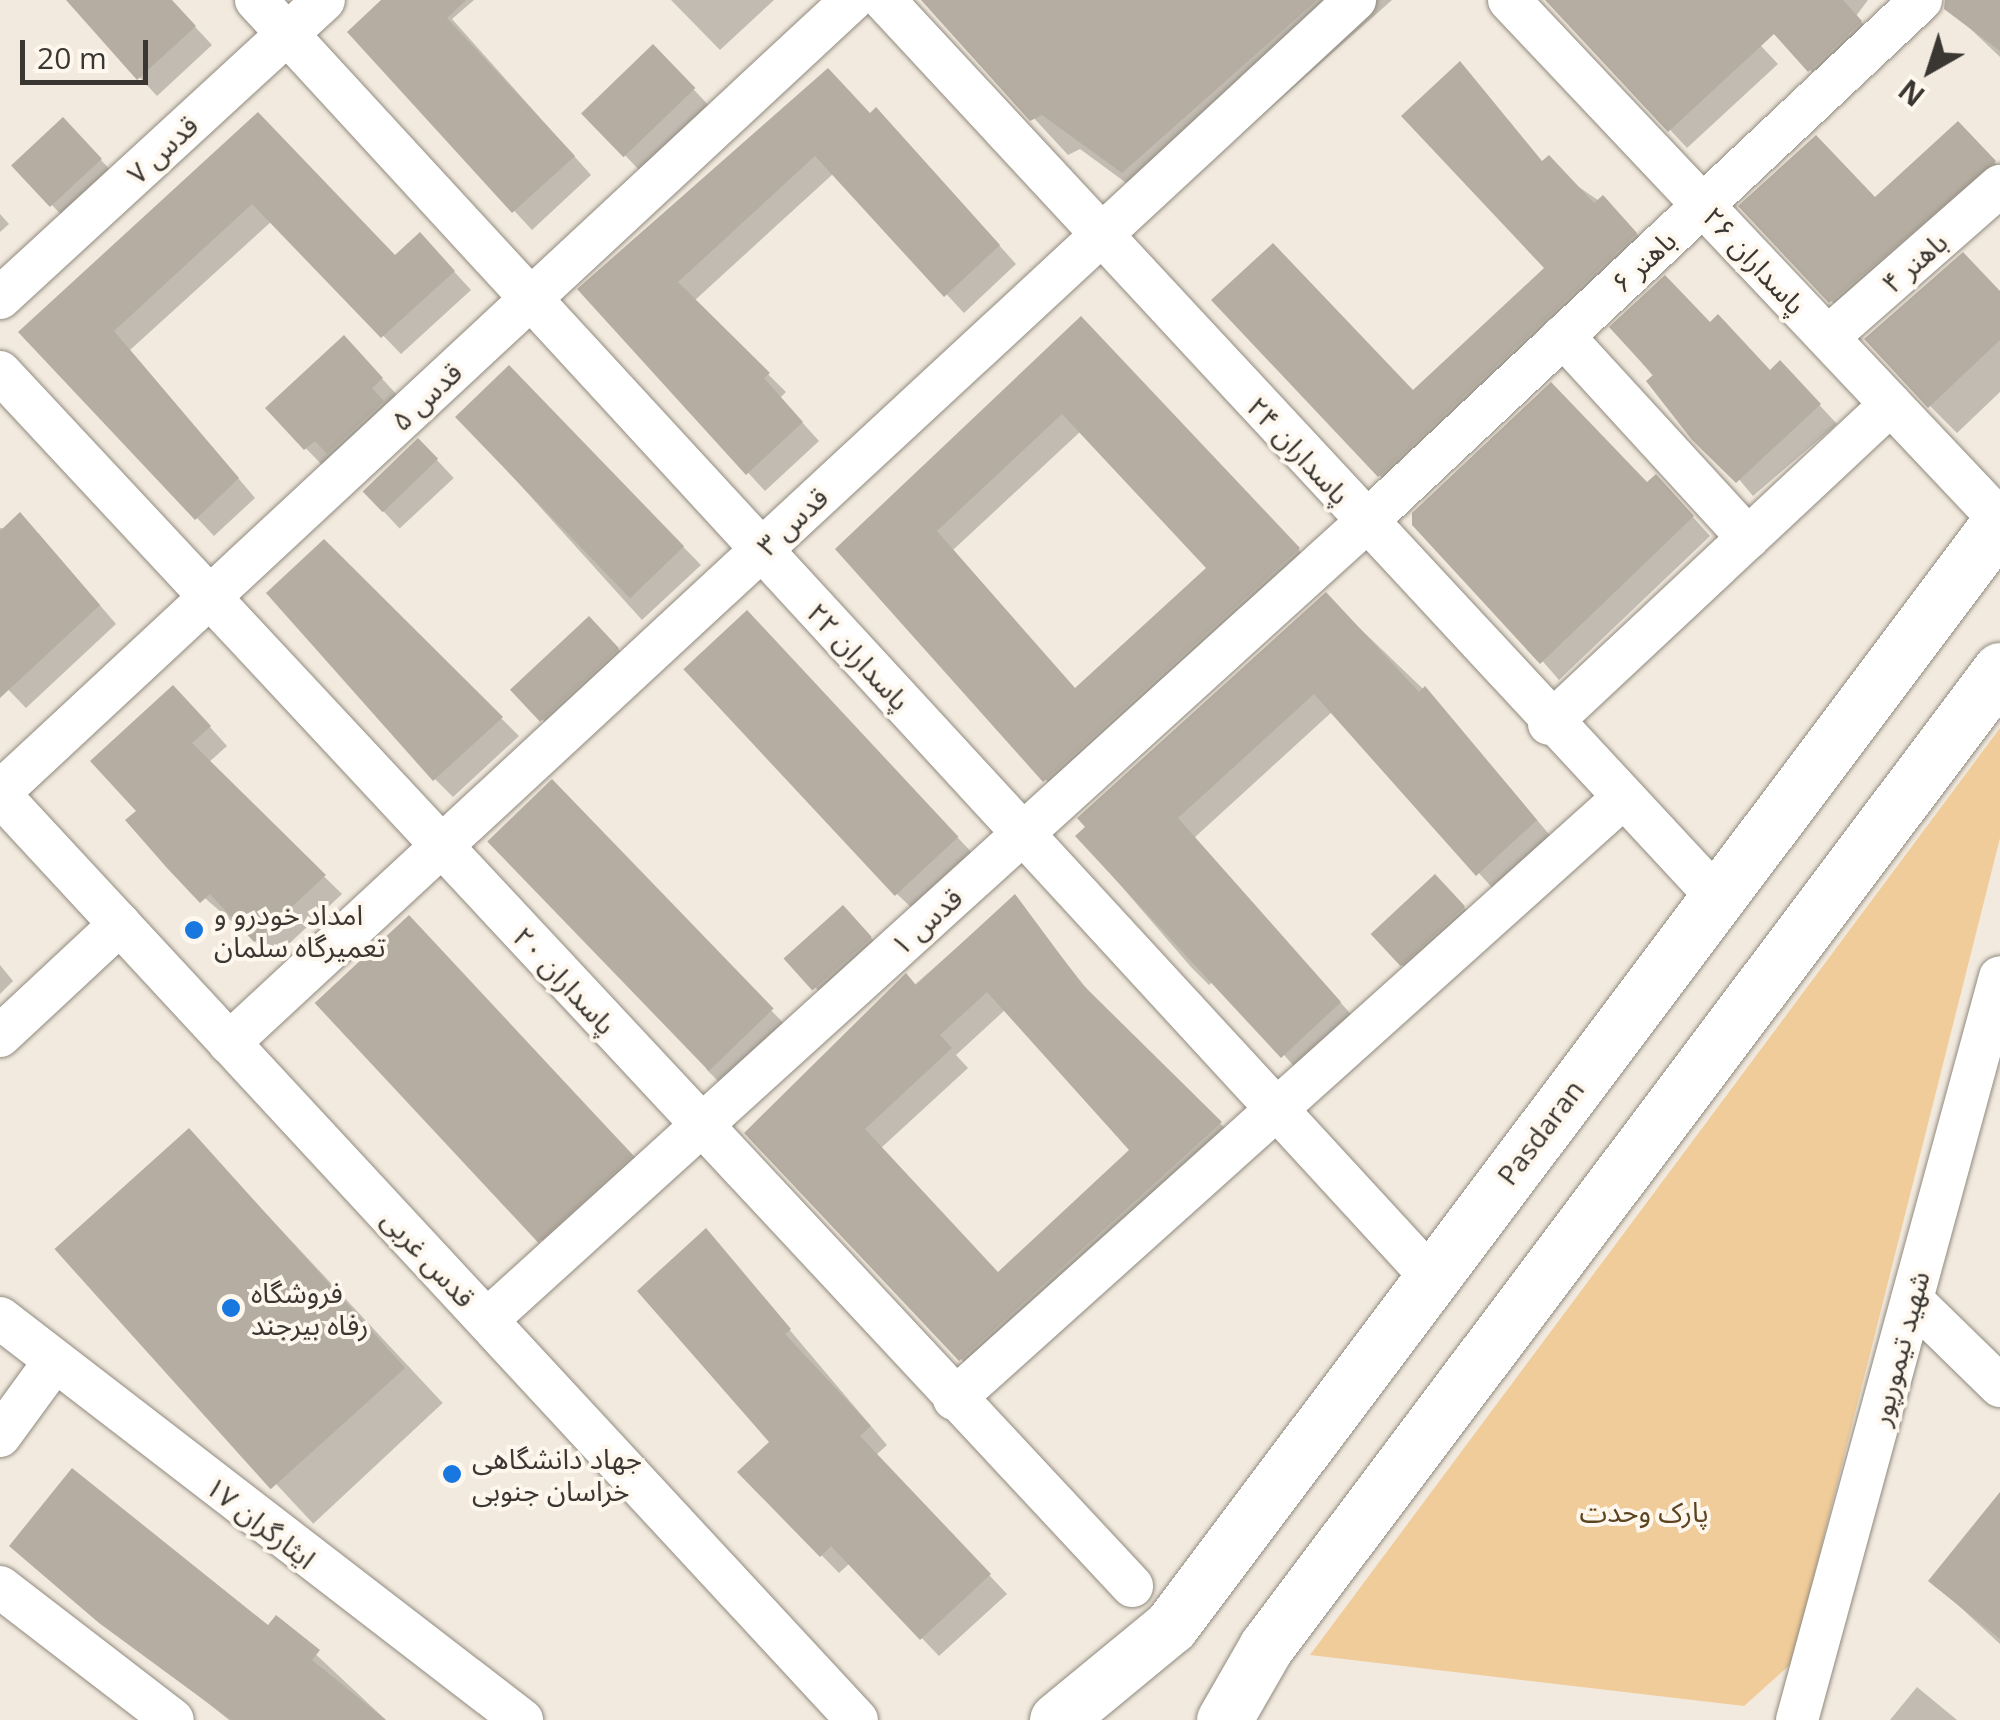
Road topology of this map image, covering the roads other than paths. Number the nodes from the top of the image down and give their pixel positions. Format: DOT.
graph roads {
  1 [pos="256,0"];
  2 [pos="324,0"];
  3 [pos="852,0"];
  4 [pos="884,0"];
  5 [pos="1355,0"];
  6 [pos="1509,0"];
  7 [pos="1920,0"];
  8 [pos="287,34"];
  9 [pos="2000,186"];
  10 [pos="1702,205"];
  11 [pos="1100,236"];
  12 [pos="0,298"];
  13 [pos="530,299"];
  14 [pos="1563,336"];
  15 [pos="1828,337"];
  16 [pos="0,372"];
  17 [pos="1891,404"];
  18 [pos="2000,521"];
  19 [pos="1366,522"];
  20 [pos="1748,538"];
  21 [pos="762,550"];
  22 [pos="210,596"];
  23 [pos="2000,670"];
  24 [pos="1549,724"];
  25 [pos="0,794"];
  26 [pos="1623,798"];
  27 [pos="1022,833"];
  28 [pos="441,846"];
  29 [pos="1716,898"];
  30 [pos="120,924"];
  31 [pos="1998,994"];
  32 [pos="0,1036"];
  33 [pos="229,1042"];
  34 [pos="1277,1109"];
  35 [pos="700,1126"];
  36 [pos="1431,1277"];
  37 [pos="1912,1300"];
  38 [pos="0,1318"];
  39 [pos="486,1320"];
  40 [pos="54,1362"];
  41 [pos="2000,1386"];
  42 [pos="954,1399"];
  43 [pos="0,1436"];
  44 [pos="1132,1586"];
  45 [pos="0,1587"];
  46 [pos="173,1720"];
  47 [pos="522,1720"];
  48 [pos="858,1720"];
  49 [pos="1057,1720"];
  50 [pos="1224,1720"];
  51 [pos="1797,1720"];
  1 -- 8 [label="street, پاسداران ۲۲"];
  2 -- 8 [label="street, قدس ۷"];
  3 -- 13 [label="street, قدس ۵"];
  4 -- 11 [label="street, پاسداران ۲۴"];
  5 -- 11 [label="street, قدس ۳"];
  6 -- 10 [label="street, پاسداران ۲۶"];
  7 -- 10 [label="street, باهنر ۶"];
  8 -- 12 [label="street, قدس ۷"];
  8 -- 13 [label="street, پاسداران ۲۲"];
  9 -- 15 [label="street, باهنر ۴"];
  10 -- 14 [label="street, باهنر ۶"];
  10 -- 15 [label="street, پاسداران ۲۶"];
  11 -- 19 [label="street, پاسداران ۲۴"];
  11 -- 21 [label="street, قدس ۳"];
  13 -- 21 [label="street, پاسداران ۲۲"];
  13 -- 22 [label="street, قدس ۵"];
  14 -- 19 [label="street, باهنر ۶"];
  14 -- 20 [label="street"];
  15 -- 17 [label="street, پاسداران ۲۶"];
  16 -- 22 [label="street, پاسداران ۲۰"];
  17 -- 18 [label="street, پاسداران ۲۶"];
  17 -- 20 [label="street"];
  18 -- 29 [label="main road, Pasdaran"];
  19 -- 24 [label="street, پاسداران ۲۴"];
  19 -- 27 [label="street, قدس ۱"];
  20 -- 24 [label="street"];
  21 -- 27 [label="street, پاسداران ۲۲"];
  21 -- 28 [label="street, قدس ۳"];
  22 -- 25 [label="street, قدس ۵"];
  22 -- 28 [label="street, پاسداران ۲۰"];
  23 -- 50 [label="main road"];
  24 -- 26 [label="street, پاسداران ۲۴"];
  25 -- 30 [label="street, قدس غربی"];
  26 -- 29 [label="street, پاسداران ۲۴"];
  26 -- 34 [label="street"];
  27 -- 34 [label="street, پاسداران ۲۲"];
  27 -- 35 [label="street, قدس ۱"];
  28 -- 33 [label="street, قدس ۳"];
  28 -- 35 [label="street, پاسداران ۲۰"];
  29 -- 36 [label="main road, Pasdaran"];
  30 -- 32 [label="street"];
  30 -- 33 [label="street, قدس غربی"];
  31 -- 37 [label="street, شهید تیمورپور"];
  33 -- 39 [label="street, قدس غربی"];
  34 -- 36 [label="street, پاسداران ۲۲"];
  34 -- 42 [label="street"];
  35 -- 39 [label="street, قدس ۱"];
  35 -- 42 [label="street, پاسداران ۲۰"];
  36 -- 49 [label="main road, Pasdaran"];
  37 -- 41 [label="street"];
  37 -- 51 [label="street, شهید تیمورپور"];
  38 -- 40 [label="street, ایثارگران ۱۷"];
  39 -- 48 [label="street, قدس غربی"];
  40 -- 43 [label="street"];
  40 -- 47 [label="street, ایثارگران ۱۷"];
  42 -- 44 [label="street, پاسداران ۲۰"];
  45 -- 46 [label="street"];
}
